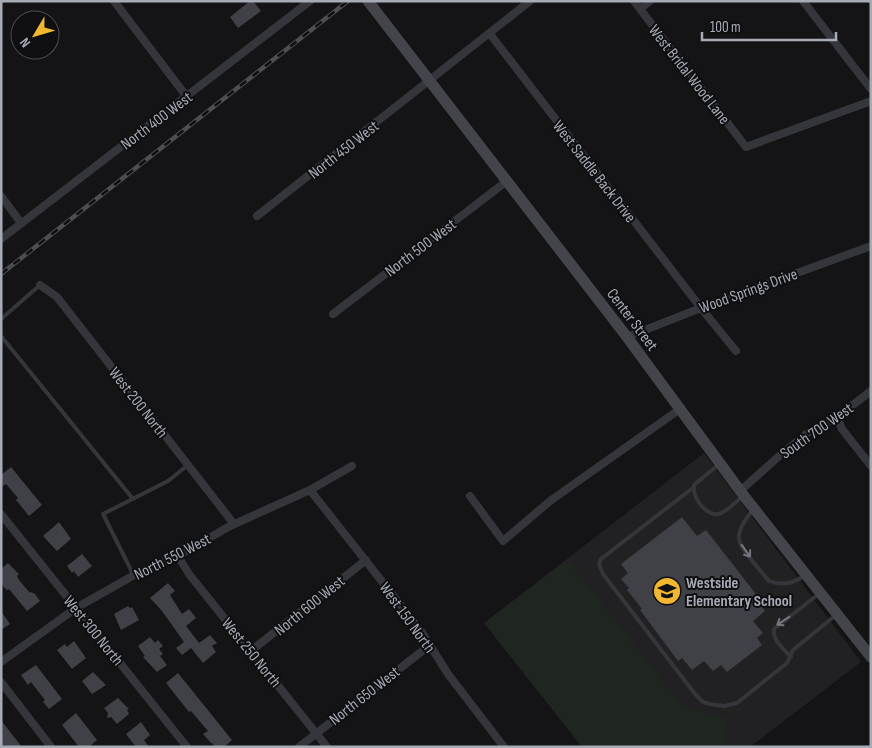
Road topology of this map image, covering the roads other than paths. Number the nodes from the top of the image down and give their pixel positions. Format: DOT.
graph roads {
  1 [pos="114,1"];
  2 [pos="310,1"];
  3 [pos="368,1"];
  4 [pos="530,1"];
  5 [pos="634,1"];
  6 [pos="650,1"];
  7 [pos="803,1"];
  8 [pos="640,9"];
  9 [pos="490,34"];
  10 [pos="429,82"];
  11 [pos="871,89"];
  12 [pos="187,97"];
  13 [pos="871,101"];
  14 [pos="507,181"];
  15 [pos="1,196"];
  16 [pos="257,216"];
  17 [pos="21,223"];
  18 [pos="1,239"];
  19 [pos="871,246"];
  20 [pos="40,285"];
  21 [pos="700,308"];
  22 [pos="333,314"];
  23 [pos="1,319"];
  24 [pos="1,336"];
  25 [pos="627,337"];
  26 [pos="736,351"];
  27 [pos="871,391"];
  28 [pos="680,409"];
  29 [pos="837,417"];
  30 [pos="720,463"];
  31 [pos="188,466"];
  32 [pos="352,466"];
  33 [pos="871,466"];
  34 [pos="694,487"];
  35 [pos="310,490"];
  36 [pos="742,493"];
  37 [pos="470,496"];
  38 [pos="133,499"];
  39 [pos="754,508"];
  40 [pos="1,514"];
  41 [pos="234,524"];
  42 [pos="178,556"];
  43 [pos="366,560"];
  44 [pos="806,575"];
  45 [pos="134,576"];
  46 [pos="820,593"];
  47 [pos="76,608"];
  48 [pos="837,615"];
  49 [pos="430,645"];
  50 [pos="252,650"];
  51 [pos="791,657"];
  52 [pos="871,657"];
  53 [pos="1,662"];
  54 [pos="1,682"];
  55 [pos="316,733"];
  56 [pos="502,744"];
  57 [pos="51,747"];
  58 [pos="187,747"];
  59 [pos="299,747"];
  60 [pos="327,747"];
  61 [pos="492,747"];
  1 -- 12 [label="street"];
  2 -- 12 [label="street, North 400 West"];
  3 -- 10 [label="street, Center Street"];
  4 -- 9 [label="street, North 450 West"];
  5 -- 8 [label="street, West Bridal Wood Lane"];
  6 -- 8 [label="street"];
  7 -- 11 [label="street"];
  8 -- 13 [label="street, West Bridal Wood Lane"];
  9 -- 10 [label="street, North 450 West"];
  9 -- 21 [label="street, West Saddle Back Drive"];
  10 -- 14 [label="street, Center Street"];
  10 -- 16 [label="street, North 450 West"];
  12 -- 17 [label="street, North 400 West"];
  14 -- 22 [label="street, North 500 West"];
  14 -- 25 [label="street, Center Street"];
  15 -- 17 [label="street"];
  17 -- 18 [label="street, North 400 West"];
  19 -- 21 [label="street, Wood Springs Drive"];
  20 -- 23 [label="lane"];
  20 -- 31 [label="street, West 200 North"];
  21 -- 25 [label="street, Wood Springs Drive"];
  21 -- 26 [label="street, West Saddle Back Drive"];
  24 -- 38 [label="lane"];
  25 -- 28 [label="street, Center Street"];
  27 -- 29 [label="street, South 700 West"];
  28 -- 30 [label="street, Center Street"];
  28 -- 37 [label="street"];
  29 -- 33 [label="street"];
  29 -- 36 [label="street, South 700 West"];
  30 -- 34 [label="lane"];
  30 -- 36 [label="street, Center Street"];
  31 -- 38 [label="lane"];
  31 -- 41 [label="street, West 200 North"];
  32 -- 35 [label="street, North 550 West"];
  34 -- 36 [label="lane"];
  34 -- 51 [label="lane"];
  35 -- 41 [label="street, North 550 West"];
  35 -- 43 [label="street, West 150 North"];
  36 -- 39 [label="street, Center Street"];
  38 -- 45 [label="lane"];
  39 -- 44 [label="street, Center Street"];
  39 -- 44 [label="lane, one-way"];
  40 -- 47 [label="street, West 300 North"];
  41 -- 42 [label="street, North 550 West"];
  42 -- 45 [label="street, North 550 West"];
  42 -- 50 [label="street, West 250 North"];
  43 -- 49 [label="street, West 150 North"];
  43 -- 50 [label="street, North 600 West"];
  44 -- 46 [label="street, Center Street"];
  45 -- 47 [label="street, North 550 West"];
  46 -- 48 [label="street, Center Street"];
  46 -- 51 [label="lane, one-way"];
  47 -- 53 [label="street, North 550 West"];
  47 -- 58 [label="street, West 300 North"];
  48 -- 51 [label="lane"];
  48 -- 52 [label="street, Center Street"];
  49 -- 55 [label="street, North 650 West"];
  49 -- 56 [label="street, West 150 North"];
  50 -- 55 [label="street, West 250 North"];
  54 -- 57 [label="street"];
  55 -- 59 [label="street, North 650 West"];
  55 -- 60 [label="street, West 250 North"];
  56 -- 61 [label="street"];
}
